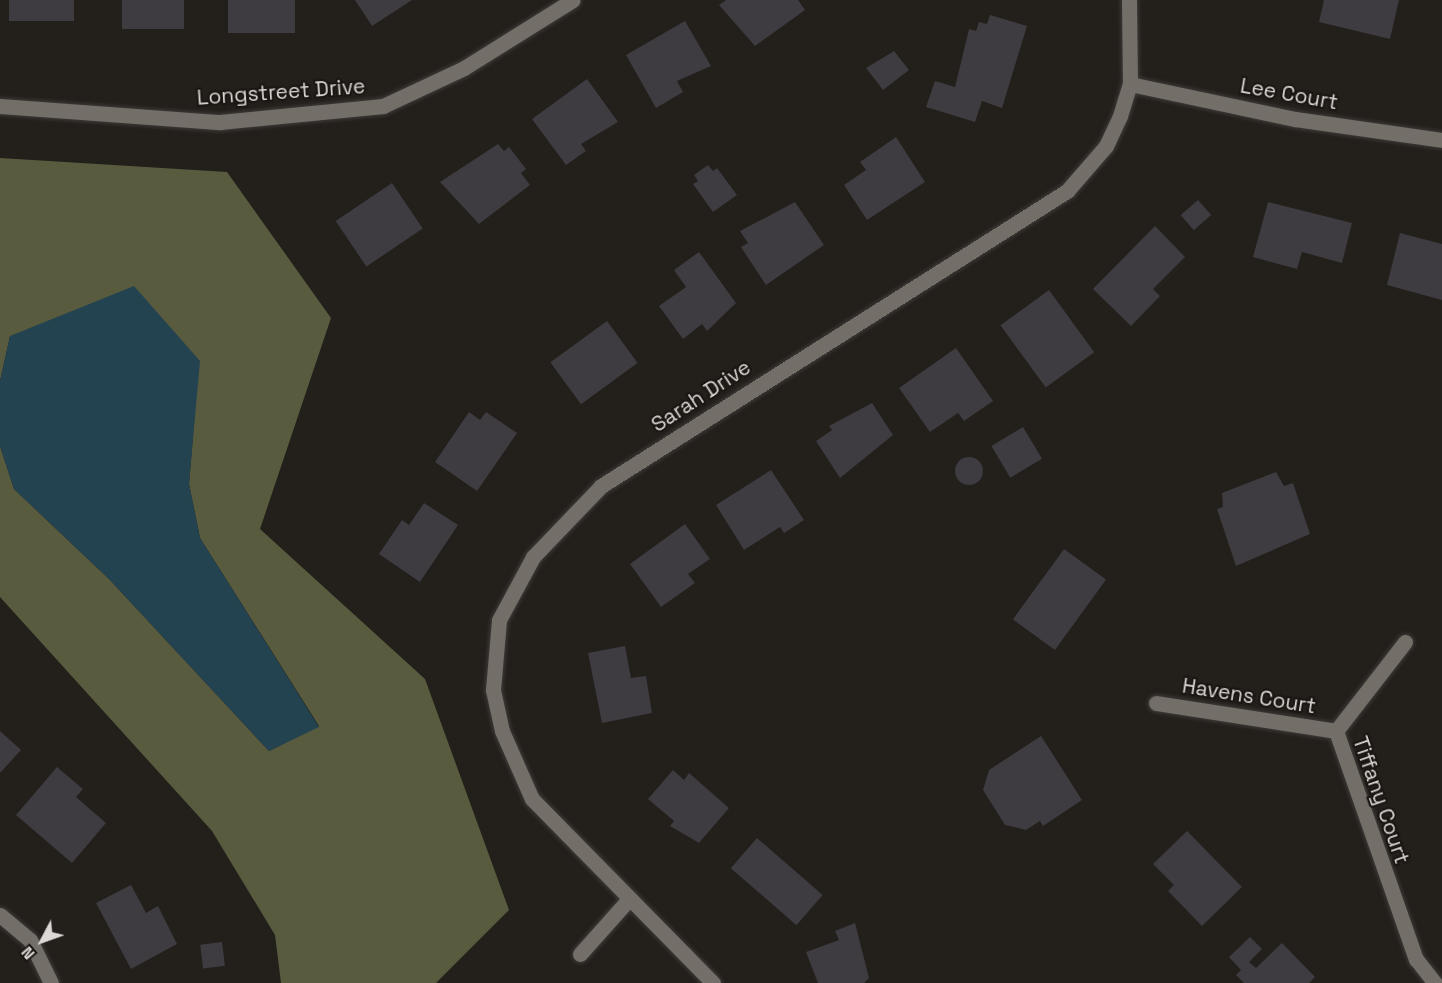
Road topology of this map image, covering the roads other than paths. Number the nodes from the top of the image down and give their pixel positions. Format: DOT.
graph roads {
  1 [pos="573,0"];
  2 [pos="1129,0"];
  3 [pos="1130,84"];
  4 [pos="0,106"];
  5 [pos="1442,140"];
  6 [pos="1405,642"];
  7 [pos="1156,703"];
  8 [pos="1336,730"];
  9 [pos="629,899"];
  10 [pos="0,915"];
  11 [pos="580,954"];
  12 [pos="51,983"];
  13 [pos="713,983"];
  14 [pos="1435,983"];
  1 -- 4 [label="street, Longstreet Drive"];
  2 -- 3 [label="street, Sarah Drive"];
  3 -- 5 [label="street, Lee Court"];
  3 -- 9 [label="street, Sarah Drive"];
  6 -- 8 [label="street, Tiffany Court"];
  7 -- 8 [label="street, Havens Court"];
  8 -- 14 [label="street, Tiffany Court"];
  9 -- 11 [label="street"];
  9 -- 13 [label="street, Sarah Drive"];
  10 -- 12 [label="street"];
}
